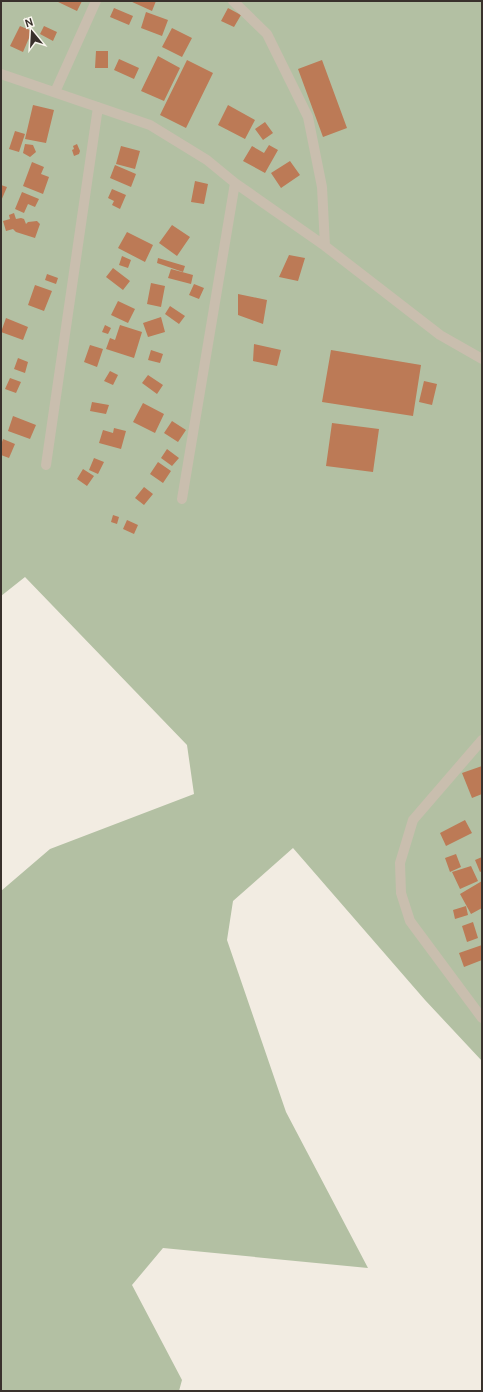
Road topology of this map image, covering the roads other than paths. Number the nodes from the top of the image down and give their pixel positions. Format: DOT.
graph roads {
  1 [pos="96,1"];
  2 [pos="233,1"];
  3 [pos="1,74"];
  4 [pos="55,92"];
  5 [pos="98,107"];
  6 [pos="235,183"];
  7 [pos="325,246"];
  8 [pos="482,359"];
  9 [pos="46,464"];
  10 [pos="182,499"];
  11 [pos="482,740"];
  12 [pos="482,1018"];
  1 -- 4 [label="street"];
  2 -- 7 [label="street"];
  3 -- 4 [label="street"];
  4 -- 5 [label="street"];
  5 -- 6 [label="street"];
  5 -- 9 [label="street"];
  6 -- 7 [label="street"];
  6 -- 10 [label="street"];
  7 -- 8 [label="street"];
  11 -- 12 [label="street"];
}
